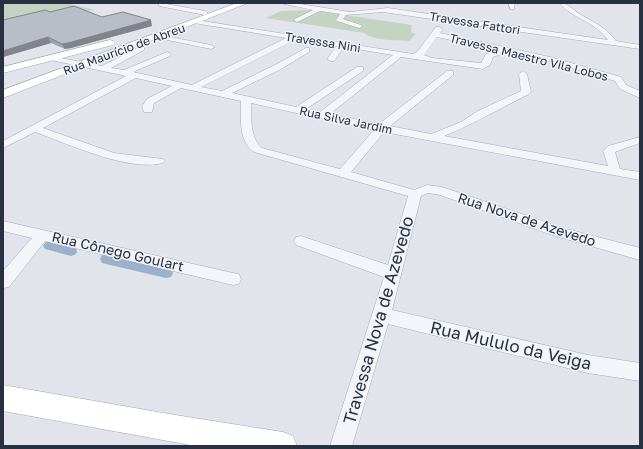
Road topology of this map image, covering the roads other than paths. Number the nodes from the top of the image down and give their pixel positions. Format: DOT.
graph roads {
  1 [pos="230,3"];
  2 [pos="244,3"];
  3 [pos="283,3"];
  4 [pos="562,3"];
  5 [pos="161,5"];
  6 [pos="319,9"];
  7 [pos="205,13"];
  8 [pos="344,13"];
  9 [pos="297,20"];
  10 [pos="196,22"];
  11 [pos="359,26"];
  12 [pos="170,32"];
  13 [pos="158,36"];
  14 [pos="295,37"];
  15 [pos="617,44"];
  16 [pos="342,45"];
  17 [pos="640,47"];
  18 [pos="141,48"];
  19 [pos="306,50"];
  20 [pos="508,50"];
  21 [pos="167,54"];
  22 [pos="398,54"];
  23 [pos="417,55"];
  24 [pos="640,56"];
  25 [pos="54,58"];
  26 [pos="330,59"];
  27 [pos="81,65"];
  28 [pos="102,69"];
  29 [pos="360,69"];
  30 [pos="3,70"];
  31 [pos="125,73"];
  32 [pos="450,73"];
  33 [pos="522,74"];
  34 [pos="135,75"];
  35 [pos="180,85"];
  36 [pos="194,87"];
  37 [pos="3,94"];
  38 [pos="223,94"];
  39 [pos="640,95"];
  40 [pos="246,100"];
  41 [pos="148,110"];
  42 [pos="298,110"];
  43 [pos="323,115"];
  44 [pos="34,128"];
  45 [pos="381,128"];
  46 [pos="433,137"];
  47 [pos="640,140"];
  48 [pos="3,145"];
  49 [pos="159,161"];
  50 [pos="615,171"];
  51 [pos="343,174"];
  52 [pos="640,176"];
  53 [pos="415,194"];
  54 [pos="3,226"];
  55 [pos="43,234"];
  56 [pos="301,241"];
  57 [pos="640,254"];
  58 [pos="394,274"];
  59 [pos="233,279"];
  60 [pos="3,282"];
  61 [pos="382,315"];
  62 [pos="640,372"];
  63 [pos="3,398"];
  64 [pos="272,445"];
  65 [pos="341,446"];
  1 -- 7 [label="main road"];
  2 -- 10 [label="main road, Rua Maurício de Abreu"];
  3 -- 6 [label="street, Travessa Fattori"];
  4 -- 15 [label="street"];
  5 -- 7 [label="street"];
  6 -- 8 [label="street, Travessa Fattori"];
  6 -- 9 [label="street"];
  7 -- 25 [label="main road"];
  8 -- 11 [label="street"];
  8 -- 15 [label="street, Travessa Fattori"];
  10 -- 12 [label="main road, Rua Maurício de Abreu"];
  10 -- 14 [label="street, Travessa Nini"];
  12 -- 13 [label="main road, Rua Maurício de Abreu"];
  12 -- 13 [label="street"];
  13 -- 27 [label="main road, Rua Maurício de Abreu"];
  14 -- 16 [label="street, Travessa Nini"];
  14 -- 36 [label="street"];
  15 -- 17 [label="street, Travessa Fattori"];
  15 -- 24 [label="street, Travessa Fattori"];
  16 -- 22 [label="street, Travessa Nini"];
  16 -- 26 [label="street"];
  18 -- 28 [label="street"];
  19 -- 38 [label="street"];
  20 -- 23 [label="street, Travessa Nini"];
  20 -- 23 [label="street, Travessa Maestro Vila Lobos"];
  20 -- 39 [label="street, Travessa Maestro Vila Lobos"];
  21 -- 31 [label="street"];
  22 -- 23 [label="street, Travessa Nini"];
  22 -- 43 [label="street"];
  25 -- 27 [label="street, Rua Silva Jardim"];
  25 -- 30 [label="main road"];
  27 -- 28 [label="street, Rua Silva Jardim"];
  27 -- 37 [label="main road, Rua Maurício de Abreu"];
  28 -- 31 [label="street, Rua Silva Jardim"];
  29 -- 42 [label="street"];
  31 -- 34 [label="street, Rua Silva Jardim"];
  32 -- 45 [label="street"];
  33 -- 46 [label="street"];
  34 -- 35 [label="street, Rua Silva Jardim"];
  34 -- 44 [label="street"];
  35 -- 36 [label="street, Rua Silva Jardim"];
  35 -- 41 [label="street"];
  36 -- 38 [label="street, Rua Silva Jardim"];
  38 -- 40 [label="street, Rua Silva Jardim"];
  40 -- 42 [label="street, Rua Silva Jardim"];
  40 -- 51 [label="street"];
  42 -- 43 [label="street, Rua Silva Jardim"];
  43 -- 45 [label="street, Rua Silva Jardim"];
  44 -- 48 [label="street"];
  44 -- 49 [label="street"];
  45 -- 46 [label="street, Rua Silva Jardim"];
  45 -- 51 [label="street"];
  46 -- 50 [label="street, Rua Silva Jardim"];
  47 -- 50 [label="street"];
  50 -- 52 [label="street, Rua Silva Jardim"];
  51 -- 53 [label="street"];
  53 -- 57 [label="street, Rua Nova de Azevedo"];
  53 -- 58 [label="street, Travessa Nova de Azevedo"];
  54 -- 55 [label="street, Rua Cônego Goulart"];
  55 -- 59 [label="street, Rua Cônego Goulart"];
  55 -- 60 [label="street"];
  56 -- 58 [label="street"];
  58 -- 61 [label="street, Travessa Nova de Azevedo"];
  61 -- 62 [label="street, Rua Mululo da Veiga"];
  61 -- 65 [label="street, Travessa Nova de Azevedo"];
  63 -- 64 [label="main road"];
}
